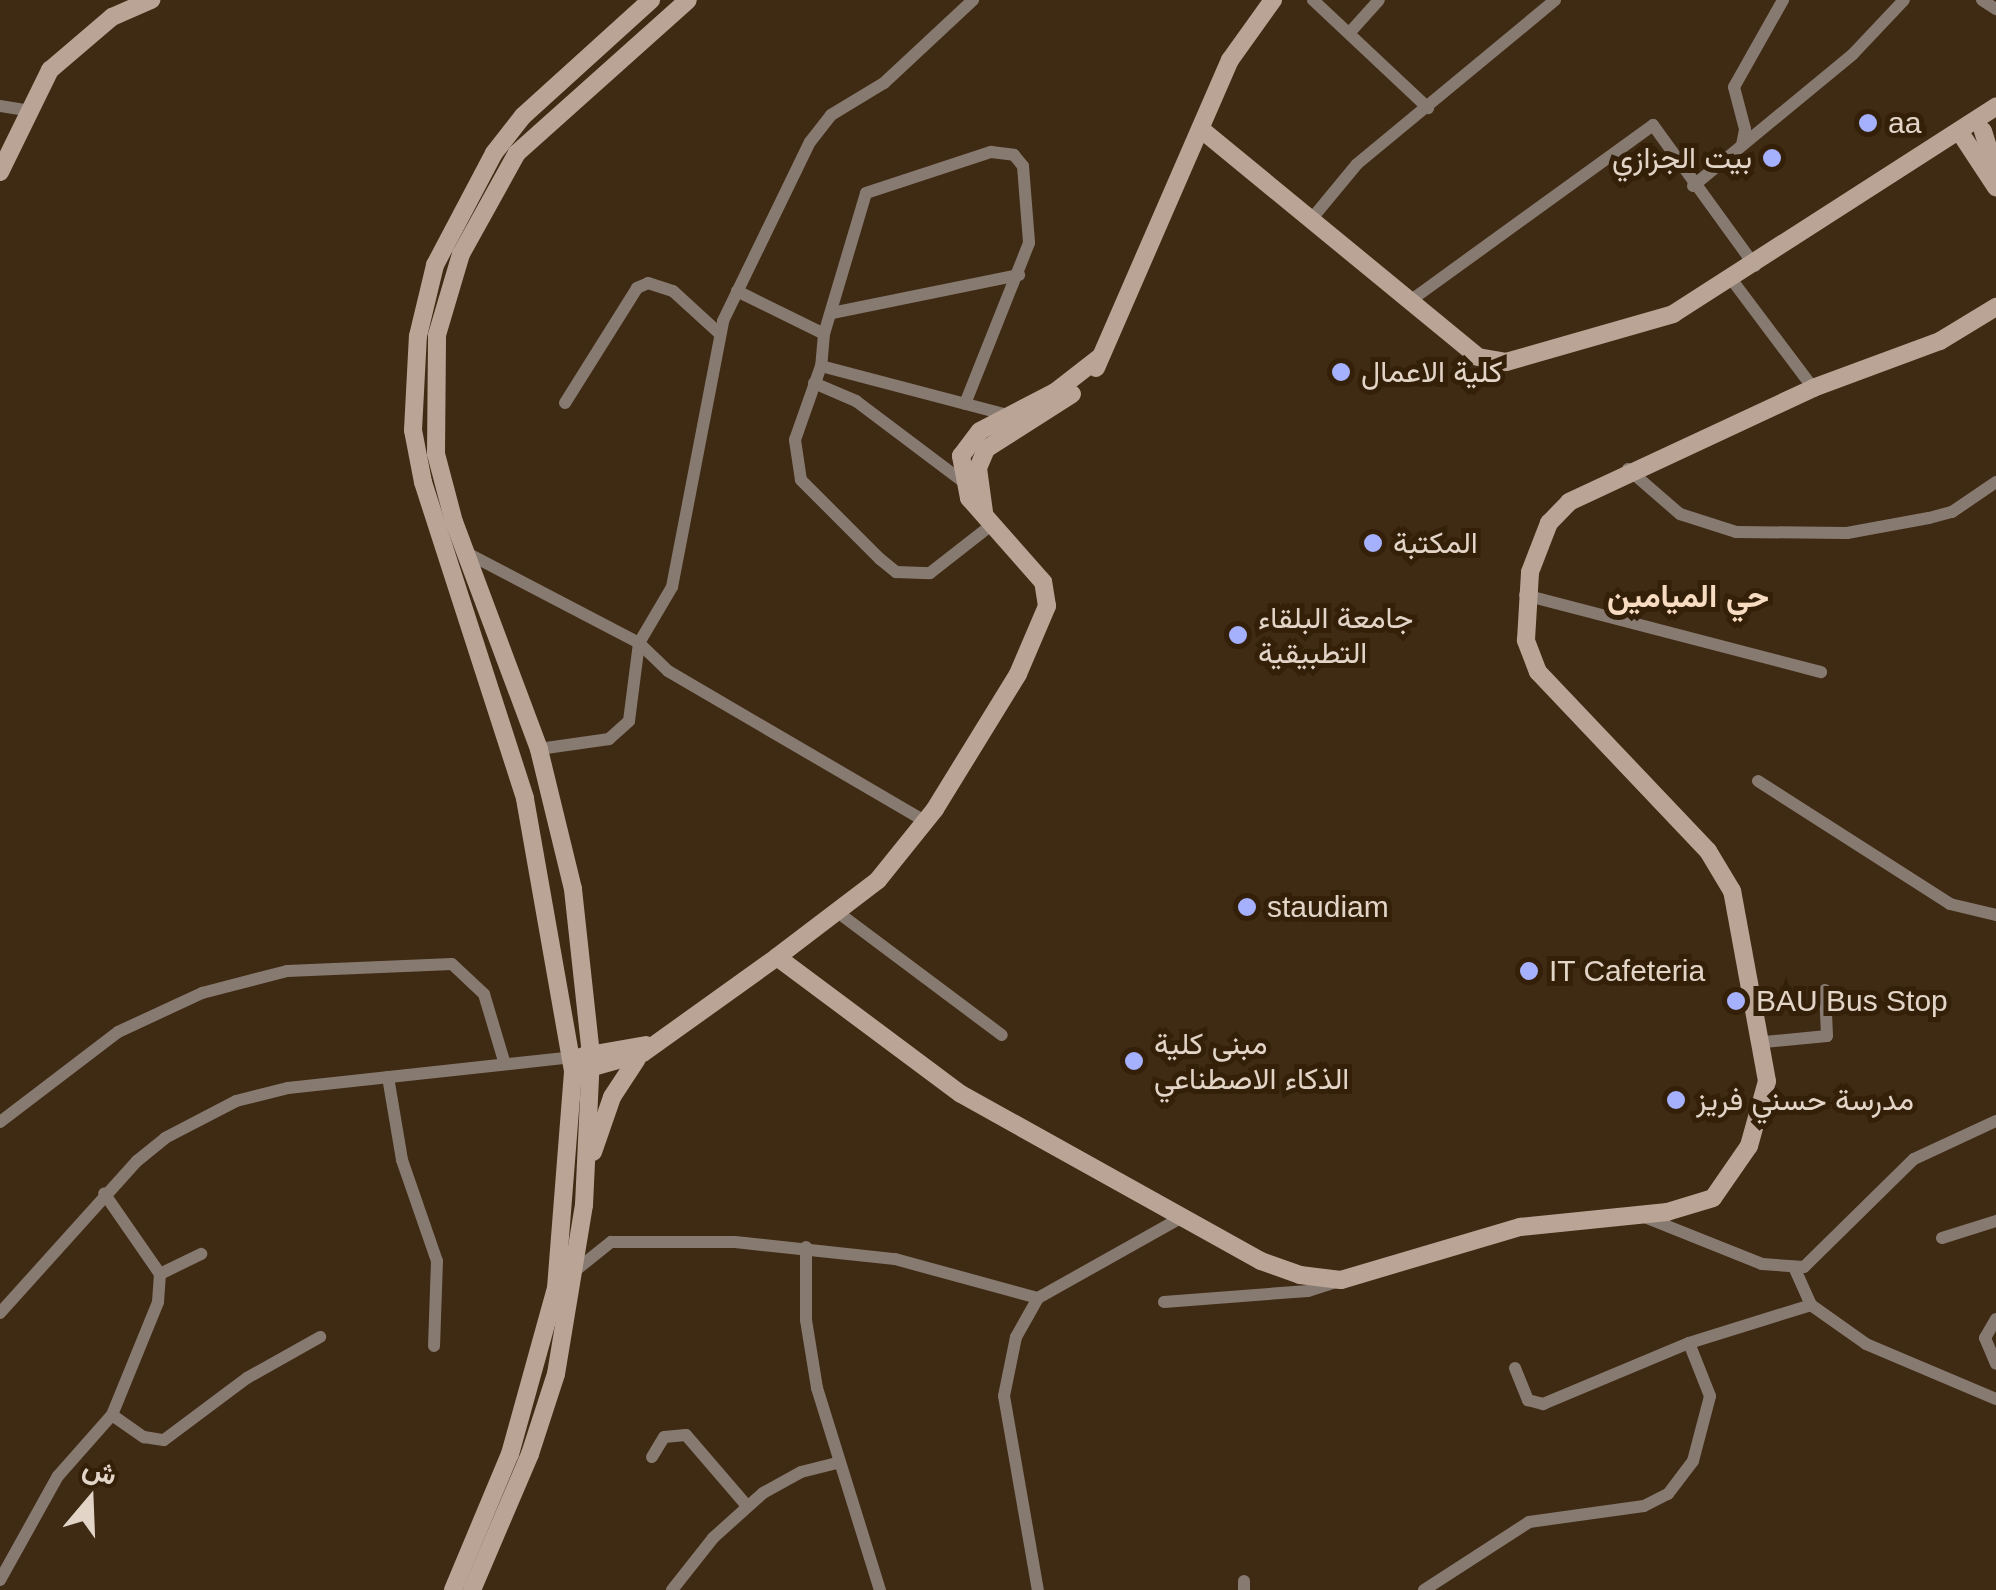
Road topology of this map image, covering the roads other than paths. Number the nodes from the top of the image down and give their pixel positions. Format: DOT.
graph roads {
  1 [pos="152,0"];
  2 [pos="651,0"];
  3 [pos="688,0"];
  4 [pos="973,0"];
  5 [pos="1272,0"];
  6 [pos="1313,0"];
  7 [pos="1379,0"];
  8 [pos="1555,0"];
  9 [pos="1783,0"];
  10 [pos="1904,0"];
  11 [pos="1982,0"];
  12 [pos="1996,9"];
  13 [pos="1352,30"];
  14 [pos="0,106"];
  15 [pos="1996,107"];
  16 [pos="1428,108"];
  17 [pos="26,110"];
  18 [pos="1990,126"];
  19 [pos="1202,130"];
  20 [pos="1963,138"];
  21 [pos="1741,148"];
  22 [pos="0,172"];
  23 [pos="1996,173"];
  24 [pos="1694,186"];
  25 [pos="1996,187"];
  26 [pos="1314,216"];
  27 [pos="1755,266"];
  28 [pos="1019,275"];
  29 [pos="1732,280"];
  30 [pos="737,291"];
  31 [pos="1414,298"];
  32 [pos="1996,308"];
  33 [pos="832,313"];
  34 [pos="719,334"];
  35 [pos="824,334"];
  36 [pos="1100,357"];
  37 [pos="821,366"];
  38 [pos="814,383"];
  39 [pos="1813,388"];
  40 [pos="565,403"];
  41 [pos="965,404"];
  42 [pos="1008,415"];
  43 [pos="1628,469"];
  44 [pos="962,481"];
  45 [pos="1996,482"];
  46 [pos="989,517"];
  47 [pos="465,552"];
  48 [pos="1526,596"];
  49 [pos="640,643"];
  50 [pos="1820,672"];
  51 [pos="539,749"];
  52 [pos="1758,781"];
  53 [pos="926,821"];
  54 [pos="836,911"];
  55 [pos="1996,915"];
  56 [pos="777,957"];
  57 [pos="1825,990"];
  58 [pos="587,1009"];
  59 [pos="1002,1035"];
  60 [pos="1764,1042"];
  61 [pos="638,1050"];
  62 [pos="504,1061"];
  63 [pos="582,1063"];
  64 [pos="388,1078"];
  65 [pos="0,1122"];
  66 [pos="1996,1122"];
  67 [pos="586,1177"];
  68 [pos="104,1193"];
  69 [pos="1184,1216"];
  70 [pos="1642,1216"];
  71 [pos="1996,1222"];
  72 [pos="1942,1238"];
  73 [pos="806,1247"];
  74 [pos="201,1254"];
  75 [pos="1794,1267"];
  76 [pos="576,1270"];
  77 [pos="160,1274"];
  78 [pos="1341,1280"];
  79 [pos="1038,1298"];
  80 [pos="1164,1302"];
  81 [pos="1811,1305"];
  82 [pos="0,1314"];
  83 [pos="1996,1319"];
  84 [pos="320,1337"];
  85 [pos="1690,1343"];
  86 [pos="434,1346"];
  87 [pos="1996,1364"];
  88 [pos="1515,1368"];
  89 [pos="1996,1399"];
  90 [pos="112,1415"];
  91 [pos="652,1457"];
  92 [pos="838,1463"];
  93 [pos="747,1506"];
  94 [pos="0,1580"];
  95 [pos="453,1590"];
  96 [pos="472,1590"];
  97 [pos="672,1590"];
  98 [pos="880,1590"];
  99 [pos="1038,1590"];
  100 [pos="1424,1590"];
  1 -- 17 [label="street"];
  2 -- 63 [label="street"];
  3 -- 47 [label="street"];
  4 -- 30 [label="street"];
  5 -- 19 [label="street"];
  6 -- 13 [label="street"];
  7 -- 13 [label="street"];
  8 -- 16 [label="street"];
  9 -- 21 [label="street"];
  10 -- 21 [label="street"];
  11 -- 12 [label="street"];
  13 -- 16 [label="street"];
  14 -- 17 [label="street"];
  15 -- 20 [label="street"];
  16 -- 26 [label="street"];
  17 -- 22 [label="street"];
  18 -- 20 [label="street"];
  18 -- 23 [label="street"];
  19 -- 26 [label="street"];
  19 -- 36 [label="street"];
  20 -- 25 [label="street"];
  20 -- 27 [label="street"];
  21 -- 24 [label="street"];
  24 -- 27 [label="street"];
  24 -- 31 [label="street"];
  26 -- 31 [label="street"];
  27 -- 29 [label="street"];
  28 -- 33 [label="street"];
  28 -- 33 [label="street"];
  28 -- 41 [label="street"];
  29 -- 31 [label="street"];
  29 -- 39 [label="street"];
  30 -- 34 [label="street"];
  30 -- 35 [label="street"];
  32 -- 39 [label="street"];
  33 -- 35 [label="street"];
  34 -- 40 [label="street"];
  34 -- 49 [label="street"];
  35 -- 37 [label="street"];
  36 -- 42 [label="street"];
  36 -- 46 [label="street"];
  37 -- 38 [label="street"];
  37 -- 41 [label="street"];
  38 -- 44 [label="street"];
  38 -- 46 [label="street"];
  39 -- 43 [label="street"];
  41 -- 42 [label="street"];
  42 -- 44 [label="street"];
  43 -- 45 [label="street"];
  43 -- 48 [label="street"];
  44 -- 46 [label="street"];
  46 -- 53 [label="street"];
  47 -- 49 [label="street"];
  47 -- 51 [label="street"];
  48 -- 50 [label="street"];
  48 -- 60 [label="street"];
  49 -- 51 [label="street"];
  49 -- 53 [label="street"];
  51 -- 58 [label="street"];
  52 -- 55 [label="street"];
  53 -- 54 [label="street"];
  54 -- 56 [label="street"];
  54 -- 59 [label="street"];
  56 -- 61 [label="street"];
  56 -- 69 [label="street"];
  57 -- 60 [label="street"];
  58 -- 61 [label="street"];
  58 -- 63 [label="street"];
  60 -- 70 [label="street"];
  61 -- 63 [label="street"];
  61 -- 67 [label="street"];
  62 -- 63 [label="street"];
  62 -- 64 [label="street"];
  62 -- 65 [label="street"];
  63 -- 67 [label="street"];
  63 -- 95 [label="street"];
  64 -- 68 [label="street"];
  64 -- 86 [label="street"];
  66 -- 75 [label="street"];
  67 -- 76 [label="street"];
  68 -- 77 [label="street"];
  68 -- 82 [label="street"];
  69 -- 78 [label="street"];
  69 -- 79 [label="street"];
  70 -- 75 [label="street"];
  70 -- 78 [label="street"];
  71 -- 72 [label="street"];
  73 -- 76 [label="street"];
  73 -- 79 [label="street"];
  73 -- 92 [label="street"];
  74 -- 77 [label="street"];
  75 -- 81 [label="street"];
  76 -- 96 [label="street"];
  77 -- 90 [label="street"];
  78 -- 80 [label="street"];
  79 -- 99 [label="street"];
  81 -- 85 [label="street"];
  81 -- 89 [label="street"];
  83 -- 87 [label="street"];
  84 -- 90 [label="street"];
  85 -- 88 [label="street"];
  85 -- 100 [label="street"];
  90 -- 94 [label="street"];
  91 -- 93 [label="street"];
  92 -- 93 [label="street"];
  92 -- 98 [label="street"];
  93 -- 97 [label="street"];
}
